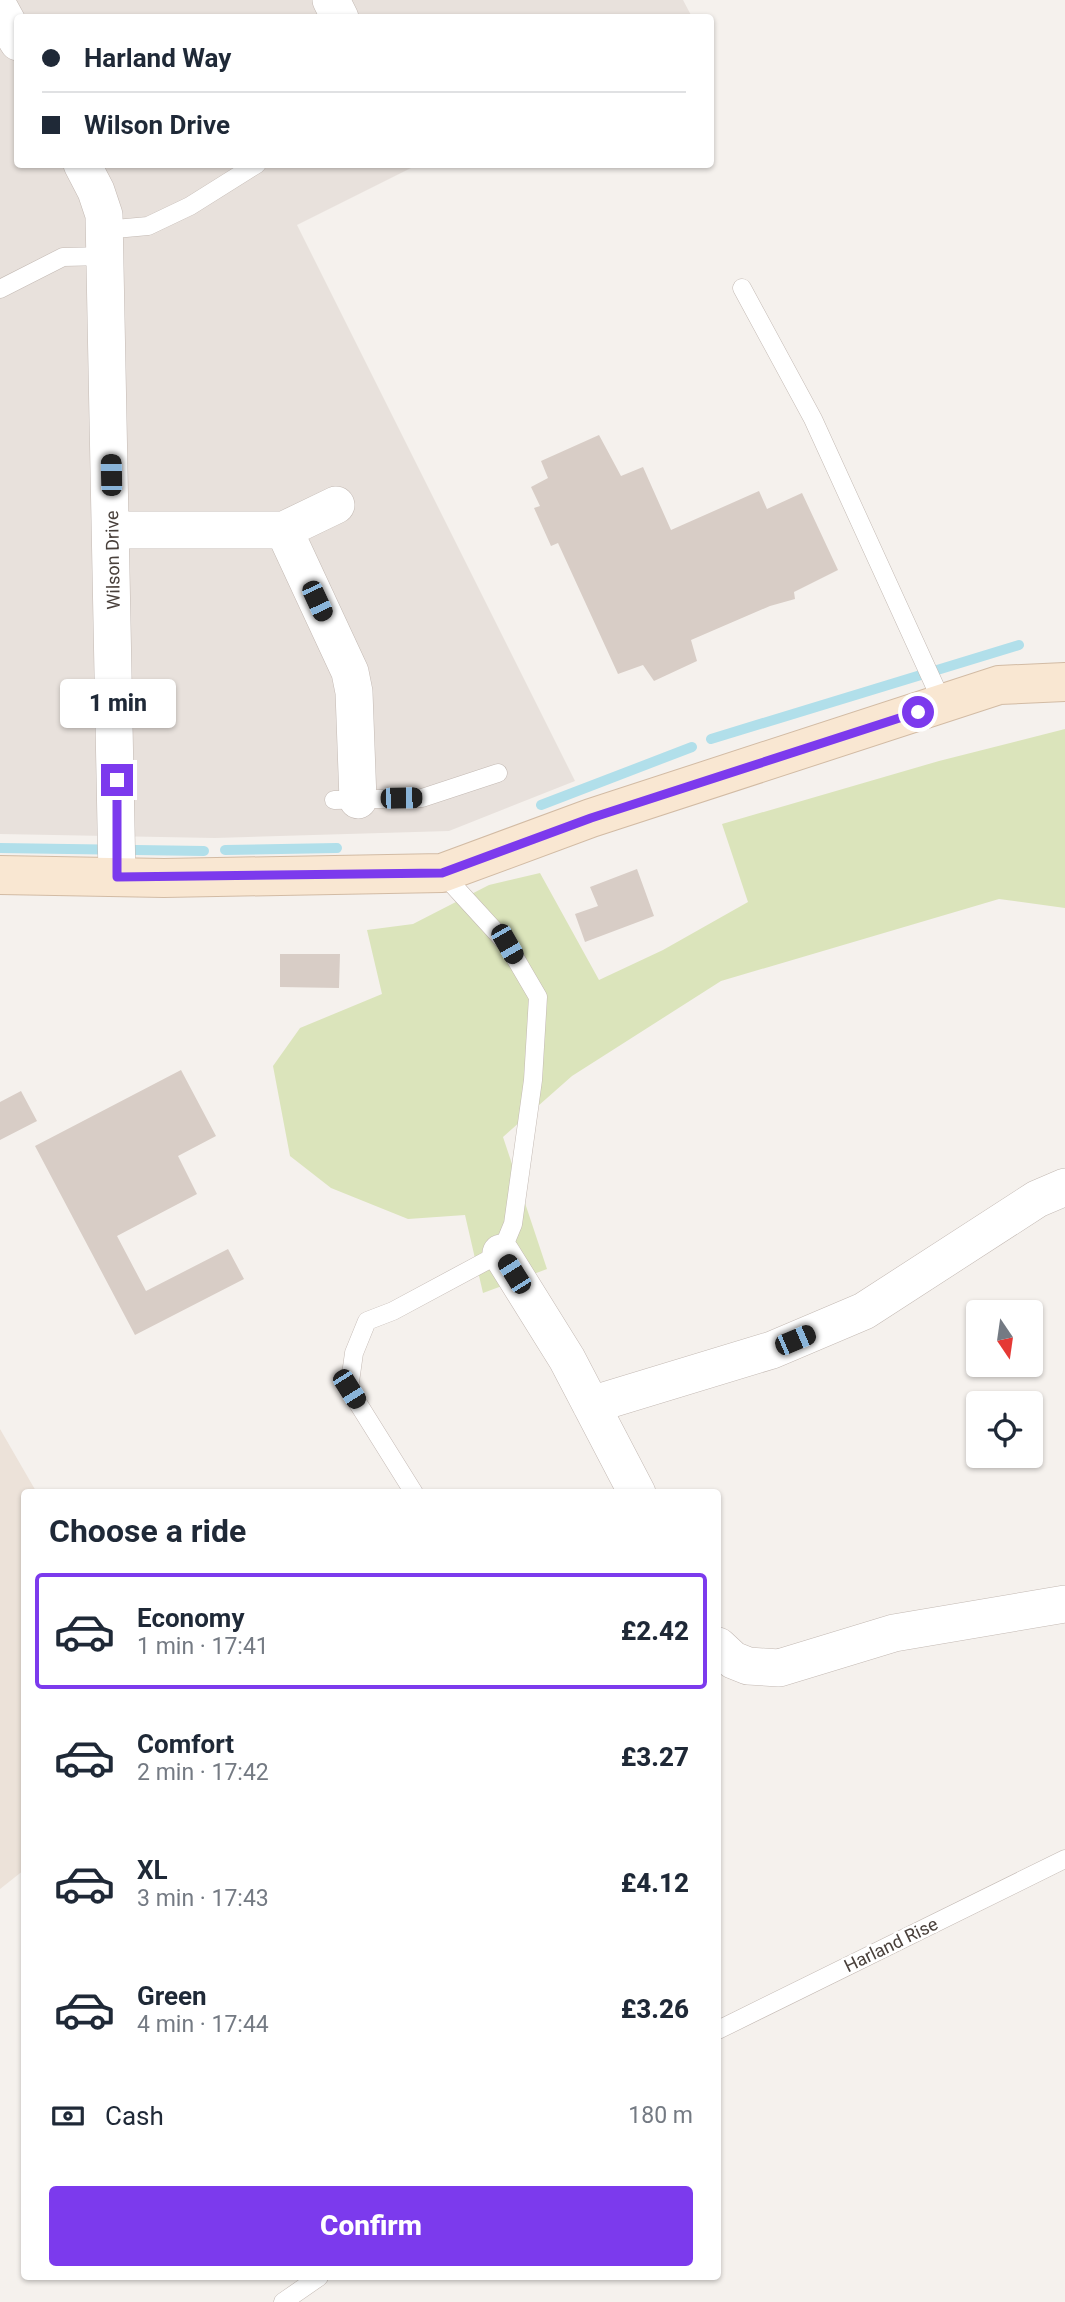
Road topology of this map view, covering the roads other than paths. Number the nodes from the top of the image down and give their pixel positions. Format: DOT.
graph roads {
  1 [pos="0,9"];
  2 [pos="14,35"];
  3 [pos="84,168"];
  4 [pos="251,168"];
  5 [pos="105,243"];
  6 [pos="742,288"];
  7 [pos="0,289"];
  8 [pos="336,505"];
  9 [pos="112,530"];
  10 [pos="284,530"];
  11 [pos="1065,682"];
  12 [pos="943,704"];
  13 [pos="498,773"];
  14 [pos="346,800"];
  15 [pos="442,873"];
  16 [pos="0,875"];
  17 [pos="117,877"];
  18 [pos="1065,1187"];
  19 [pos="501,1253"];
  20 [pos="591,1405"];
  21 [pos="412,1489"];
  22 [pos="635,1489"];
  23 [pos="1065,1604"];
  24 [pos="721,1649"];
  25 [pos="1065,1859"];
  26 [pos="721,2030"];
  27 [pos="315,2280"];
  28 [pos="283,2302"];
  1 -- 2 [label="street"];
  3 -- 5 [label="street, Wilson Drive"];
  4 -- 5 [label="lane"];
  5 -- 7 [label="lane"];
  5 -- 9 [label="street, Wilson Drive"];
  6 -- 12 [label="lane"];
  8 -- 10 [label="street"];
  9 -- 10 [label="street"];
  9 -- 17 [label="street, Wilson Drive"];
  10 -- 14 [label="street"];
  11 -- 12 [label="main road"];
  12 -- 15 [label="main road"];
  13 -- 14 [label="lane"];
  15 -- 17 [label="main road"];
  15 -- 19 [label="lane"];
  16 -- 17 [label="main road"];
  18 -- 20 [label="street"];
  19 -- 20 [label="street"];
  19 -- 21 [label="lane"];
  20 -- 22 [label="street"];
  23 -- 24 [label="street"];
  25 -- 26 [label="lane, Harland Rise"];
  27 -- 28 [label="lane"];
}
